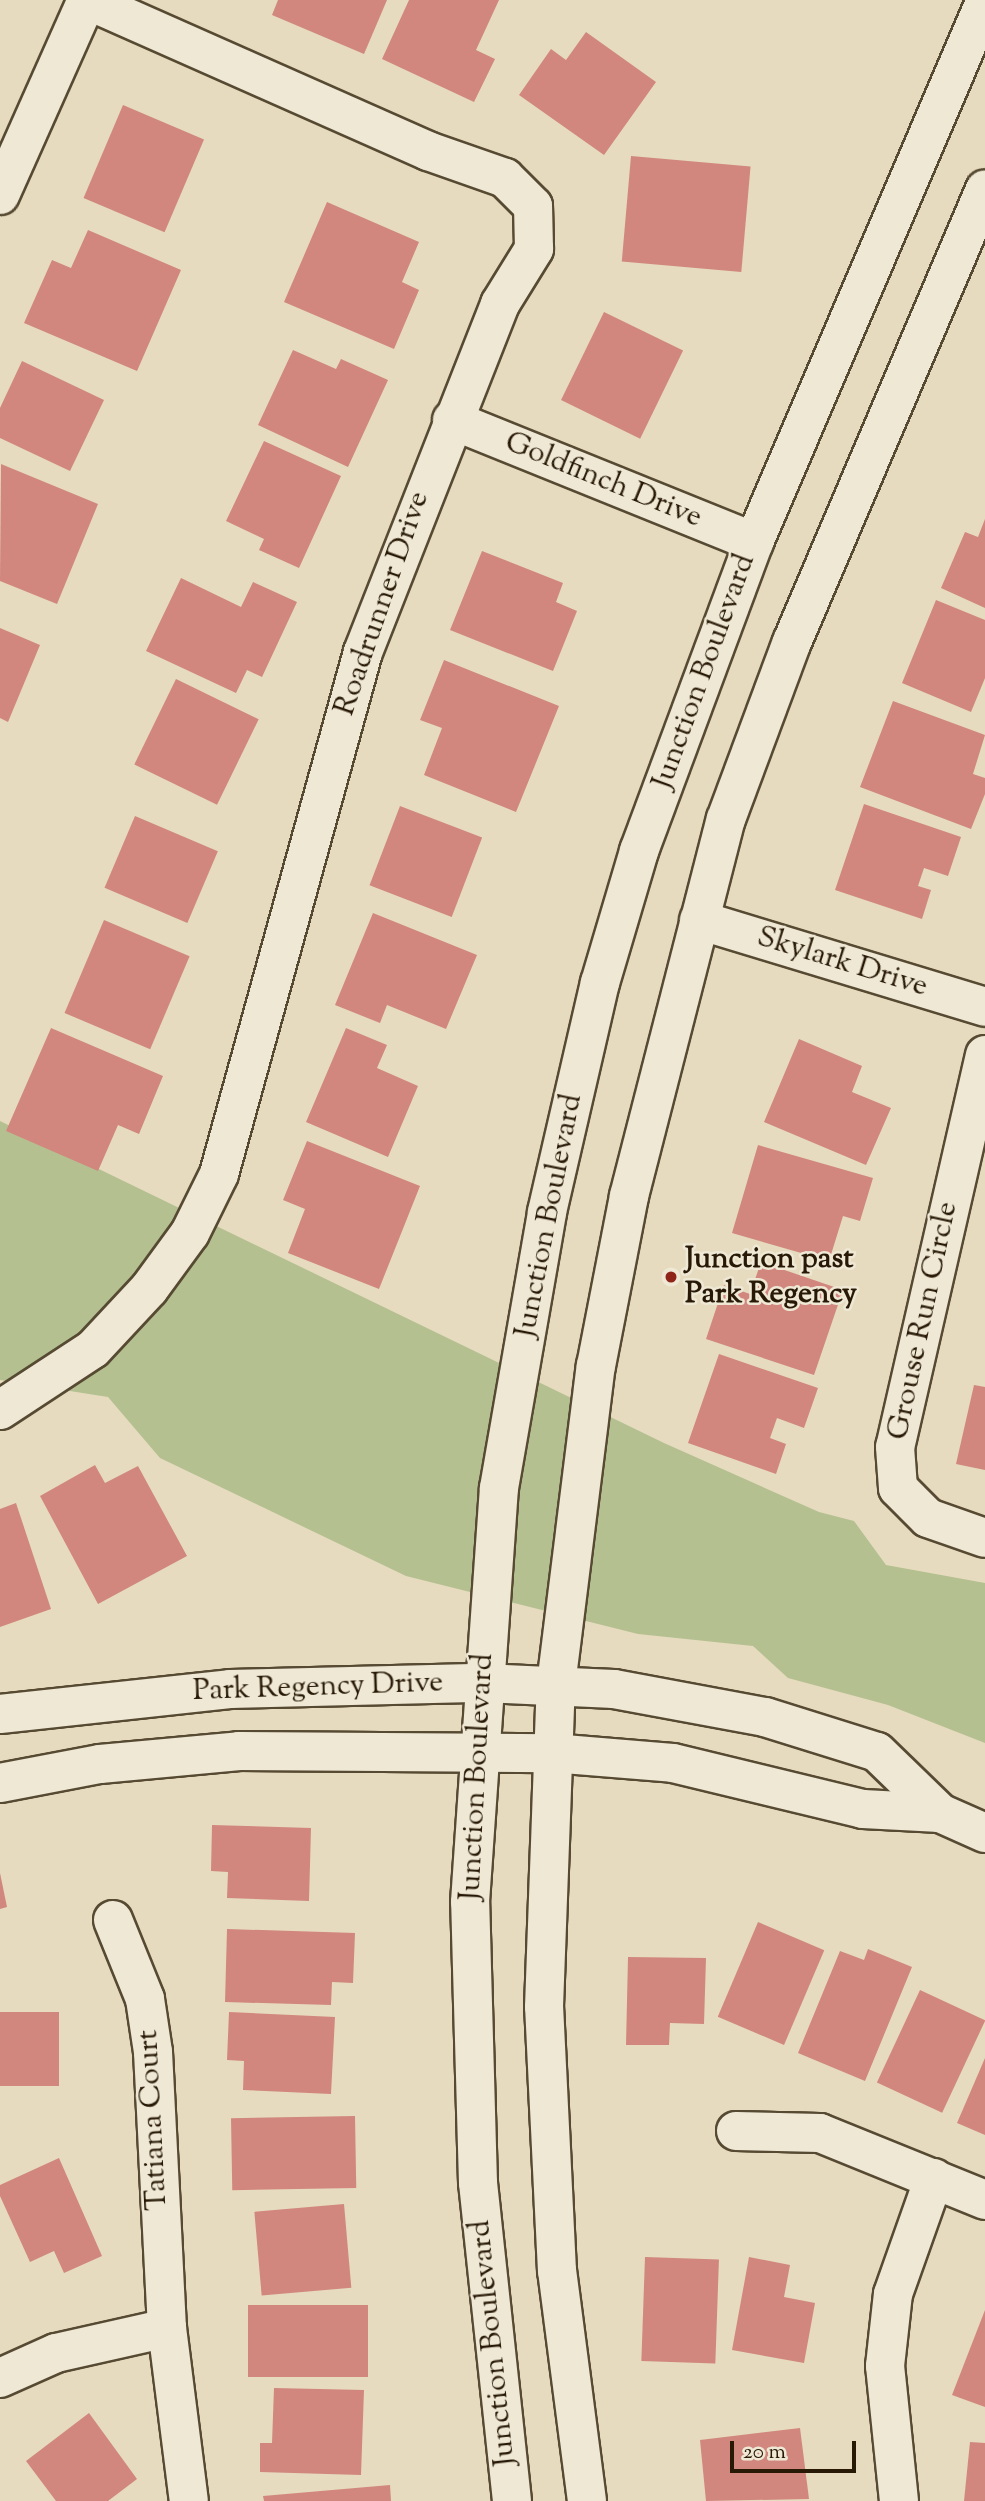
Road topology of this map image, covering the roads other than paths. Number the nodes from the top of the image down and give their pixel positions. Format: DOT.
graph roads {
  1 [pos="87,0"];
  2 [pos="985,2"];
  3 [pos="985,188"];
  4 [pos="0,195"];
  5 [pos="452,420"];
  6 [pos="754,542"];
  7 [pos="699,920"];
  8 [pos="985,1007"];
  9 [pos="985,1055"];
  10 [pos="0,1410"];
  11 [pos="985,1538"];
  12 [pos="483,1683"];
  13 [pos="556,1685"];
  14 [pos="0,1714"];
  15 [pos="477,1749"];
  16 [pos="552,1753"];
  17 [pos="0,1783"];
  18 [pos="940,1814"];
  19 [pos="985,1833"];
  20 [pos="113,1920"];
  21 [pos="736,2131"];
  22 [pos="934,2178"];
  23 [pos="985,2200"];
  24 [pos="167,2328"];
  25 [pos="0,2378"];
  26 [pos="189,2501"];
  27 [pos="512,2501"];
  28 [pos="587,2501"];
  29 [pos="899,2501"];
  1 -- 4 [label="street"];
  1 -- 5 [label="street, Roadrunner Drive"];
  2 -- 6 [label="street, Junction Boulevard"];
  3 -- 7 [label="street"];
  5 -- 6 [label="street, Goldfinch Drive"];
  5 -- 10 [label="street, Roadrunner Drive"];
  6 -- 12 [label="street, Junction Boulevard"];
  7 -- 8 [label="street, Skylark Drive"];
  7 -- 13 [label="street"];
  9 -- 11 [label="street, Grouse Run Circle"];
  12 -- 13 [label="street, Park Regency Drive"];
  12 -- 14 [label="street, Park Regency Drive"];
  12 -- 15 [label="street, Junction Boulevard"];
  13 -- 16 [label="street"];
  13 -- 18 [label="street, Park Regency Drive"];
  15 -- 16 [label="street, Park Regency Drive"];
  15 -- 17 [label="street, Park Regency Drive"];
  15 -- 27 [label="street, Junction Boulevard"];
  16 -- 18 [label="street, Park Regency Drive"];
  16 -- 28 [label="street"];
  18 -- 19 [label="street, Park Regency Drive"];
  20 -- 24 [label="street, Tatiana Court"];
  21 -- 22 [label="street"];
  22 -- 23 [label="street"];
  22 -- 29 [label="street"];
  24 -- 25 [label="street"];
  24 -- 26 [label="street, Tatiana Court"];
}
